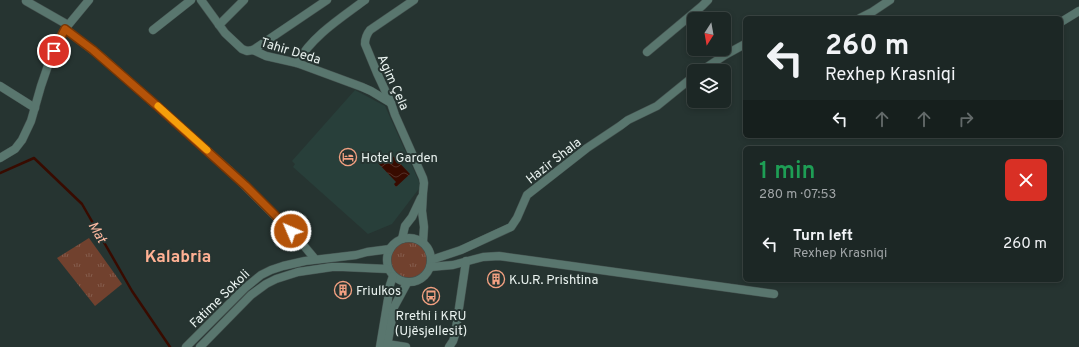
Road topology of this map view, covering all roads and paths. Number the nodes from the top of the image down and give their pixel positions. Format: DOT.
graph roads {
  1 [pos="89,0"];
  2 [pos="191,0"];
  3 [pos="201,0"];
  4 [pos="244,0"];
  5 [pos="327,0"];
  6 [pos="365,0"];
  7 [pos="414,0"];
  8 [pos="708,0"];
  9 [pos="890,0"];
  10 [pos="26,1"];
  11 [pos="1079,11"];
  12 [pos="864,16"];
  13 [pos="1063,21"];
  14 [pos="219,25"];
  15 [pos="66,27"];
  16 [pos="153,30"];
  17 [pos="743,45"];
  18 [pos="253,50"];
  19 [pos="647,52"];
  20 [pos="297,63"];
  21 [pos="711,64"];
  22 [pos="687,82"];
  23 [pos="0,86"];
  24 [pos="392,103"];
  25 [pos="35,108"];
  26 [pos="2,155"];
  27 [pos="423,193"];
  28 [pos="402,239"];
  29 [pos="423,242"];
  30 [pos="390,249"];
  31 [pos="315,260"];
  32 [pos="466,261"];
  33 [pos="431,263"];
  34 [pos="391,273"];
  35 [pos="407,283"];
  36 [pos="774,294"];
  37 [pos="385,346"];
  38 [pos="186,347"];
  39 [pos="200,347"];
  40 [pos="406,347"];
  41 [pos="449,347"];
  1 -- 15 [label="street"];
  2 -- 16 [label="street"];
  3 -- 14 [label="street, Tahir Deda"];
  4 -- 14 [label="street"];
  5 -- 18 [label="street"];
  6 -- 20 [label="street"];
  7 -- 24 [label="street, Agim Çela"];
  8 -- 19 [label="street"];
  9 -- 12 [label="street"];
  10 -- 15 [label="street"];
  11 -- 13 [label="street"];
  14 -- 18 [label="street, Tahir Deda"];
  15 -- 25 [label="street"];
  15 -- 31 [label="street"];
  17 -- 21 [label="street"];
  18 -- 20 [label="street, Tahir Deda"];
  20 -- 24 [label="street, Tahir Deda"];
  22 -- 33 [label="street, Hazir Shala"];
  23 -- 25 [label="street"];
  24 -- 27 [label="street, Agim Çela"];
  25 -- 26 [label="street"];
  27 -- 28 [label="street"];
  27 -- 29 [label="street, Agim Çela"];
  28 -- 29 [label="street"];
  28 -- 30 [label="street"];
  29 -- 33 [label="street"];
  30 -- 31 [label="street, Fatime Sokoli"];
  30 -- 34 [label="street"];
  31 -- 38 [label="street, Fatime Sokoli"];
  32 -- 33 [label="street"];
  32 -- 36 [label="street"];
  32 -- 41 [label="street"];
  33 -- 35 [label="street"];
  34 -- 35 [label="street"];
  34 -- 37 [label="street"];
  34 -- 39 [label="street, Fatime Sokoli"];
  35 -- 37 [label="street"];
  37 -- 40 [label="street"];
}
